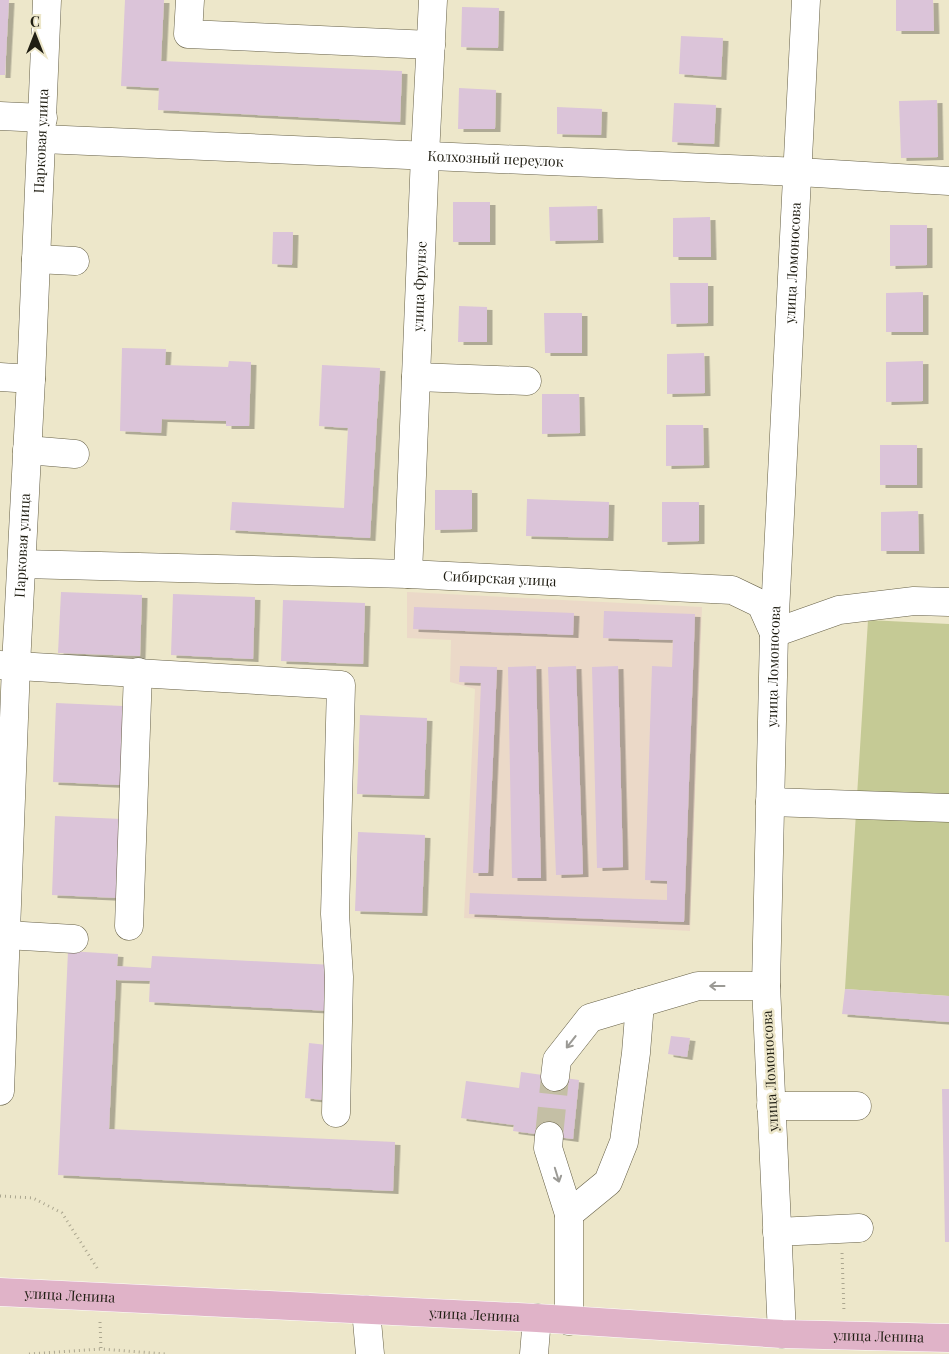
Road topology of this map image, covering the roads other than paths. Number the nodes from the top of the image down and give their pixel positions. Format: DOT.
graph roads {
  1 [pos="48,0"];
  2 [pos="190,0"];
  3 [pos="433,0"];
  4 [pos="806,0"];
  5 [pos="431,46"];
  6 [pos="0,116"];
  7 [pos="42,129"];
  8 [pos="425,154"];
  9 [pos="799,172"];
  10 [pos="949,181"];
  11 [pos="36,259"];
  12 [pos="75,260"];
  13 [pos="0,377"];
  14 [pos="416,377"];
  15 [pos="31,378"];
  16 [pos="527,381"];
  17 [pos="27,450"];
  18 [pos="75,454"];
  19 [pos="22,564"];
  20 [pos="408,574"];
  21 [pos="949,602"];
  22 [pos="774,633"];
  23 [pos="8,665"];
  24 [pos="138,672"];
  25 [pos="770,802"];
  26 [pos="949,808"];
  27 [pos="129,926"];
  28 [pos="6,935"];
  29 [pos="74,939"];
  30 [pos="766,986"];
  31 [pos="640,1003"];
  32 [pos="555,1078"];
  33 [pos="0,1091"];
  34 [pos="772,1106"];
  35 [pos="857,1106"];
  36 [pos="336,1114"];
  37 [pos="549,1136"];
  38 [pos="569,1214"];
  39 [pos="777,1232"];
  40 [pos="850,1237"];
  41 [pos="0,1292"];
  42 [pos="366,1310"];
  43 [pos="537,1318"];
  44 [pos="569,1321"];
  45 [pos="949,1338"];
  46 [pos="783,1344"];
  47 [pos="370,1354"];
  48 [pos="534,1354"];
  1 -- 7 [label="street, Парковая улица"];
  2 -- 5 [label="street"];
  3 -- 5 [label="street, улица Фрунзе"];
  4 -- 9 [label="street, улица Ломоносова"];
  5 -- 8 [label="street, улица Фрунзе"];
  6 -- 7 [label="street, Колхозный переулок"];
  7 -- 8 [label="street, Колхозный переулок"];
  7 -- 11 [label="street, Парковая улица"];
  8 -- 9 [label="street, Колхозный переулок"];
  8 -- 14 [label="street, улица Фрунзе"];
  9 -- 10 [label="street, Колхозный переулок"];
  9 -- 22 [label="street, улица Ломоносова"];
  11 -- 12 [label="street"];
  11 -- 15 [label="street, Парковая улица"];
  13 -- 15 [label="street"];
  14 -- 16 [label="street"];
  14 -- 20 [label="street, улица Фрунзе"];
  15 -- 17 [label="street, Парковая улица"];
  17 -- 18 [label="street"];
  17 -- 19 [label="street, Парковая улица"];
  19 -- 20 [label="street, Сибирская улица"];
  19 -- 23 [label="street, Парковая улица"];
  20 -- 22 [label="street, Сибирская улица"];
  21 -- 22 [label="street"];
  22 -- 25 [label="street, улица Ломоносова"];
  23 -- 24 [label="street"];
  23 -- 28 [label="street, Парковая улица"];
  24 -- 27 [label="street"];
  24 -- 36 [label="street"];
  25 -- 26 [label="street"];
  25 -- 30 [label="street, улица Ломоносова"];
  28 -- 29 [label="street"];
  28 -- 33 [label="street, Парковая улица"];
  30 -- 31 [label="street, one-way"];
  30 -- 34 [label="street, улица Ломоносова"];
  31 -- 32 [label="street, one-way"];
  31 -- 38 [label="street"];
  34 -- 35 [label="street"];
  34 -- 39 [label="street, улица Ломоносова"];
  37 -- 38 [label="street, one-way"];
  38 -- 44 [label="street"];
  39 -- 40 [label="street"];
  39 -- 46 [label="street, улица Ломоносова"];
  41 -- 42 [label="main road, улица Ленина"];
  42 -- 43 [label="main road, улица Ленина"];
  42 -- 47 [label="street"];
  43 -- 44 [label="main road, улица Ленина"];
  43 -- 48 [label="street"];
  44 -- 46 [label="main road, улица Ленина"];
  45 -- 46 [label="main road, улица Ленина"];
}
